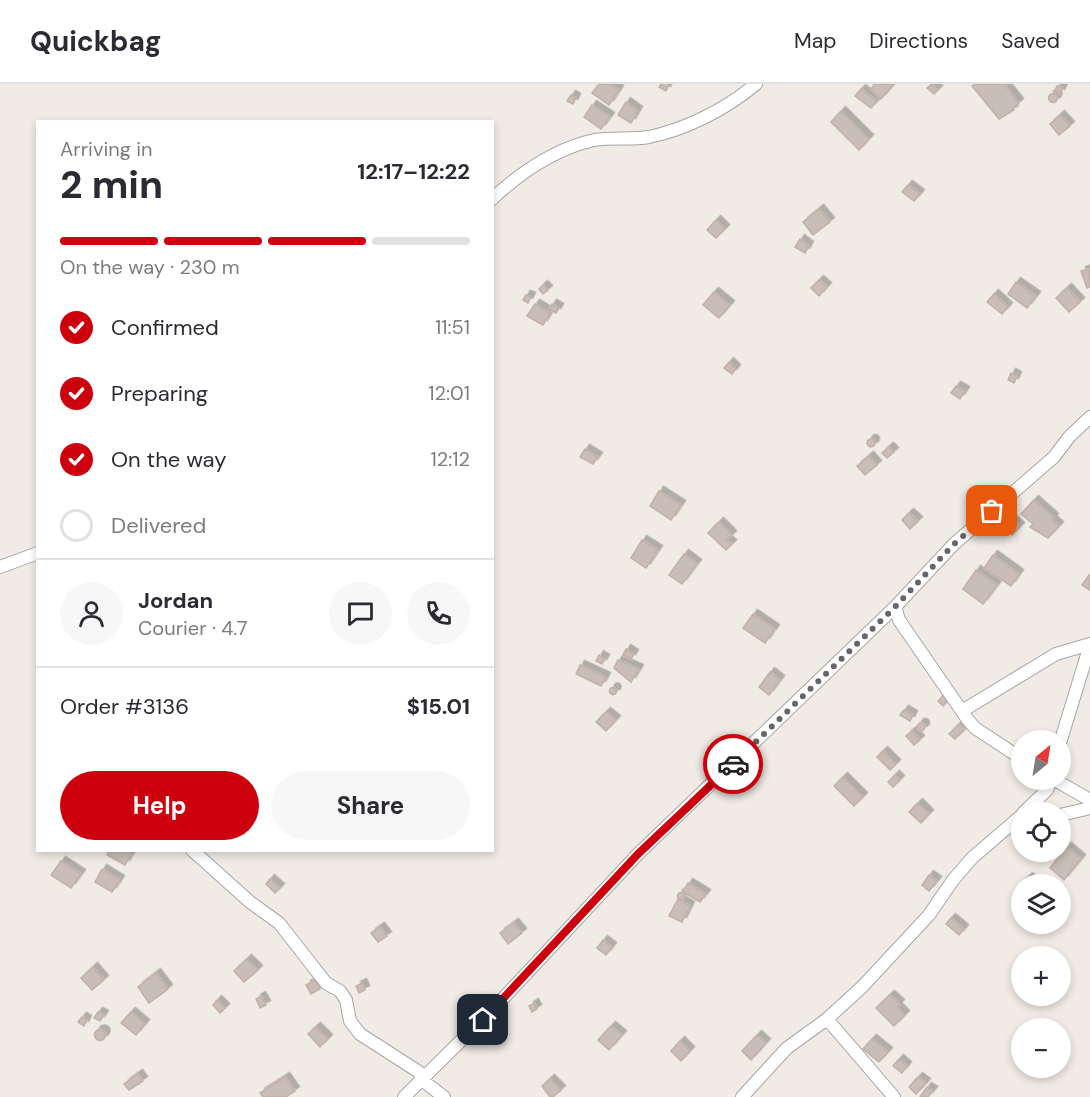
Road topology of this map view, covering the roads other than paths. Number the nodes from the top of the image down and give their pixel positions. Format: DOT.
graph roads {
  1 [pos="756,84"];
  2 [pos="494,197"];
  3 [pos="1090,417"];
  4 [pos="36,554"];
  5 [pos="0,567"];
  6 [pos="895,607"];
  7 [pos="1090,644"];
  8 [pos="962,711"];
  9 [pos="1064,730"];
  10 [pos="1011,752"];
  11 [pos="1047,790"];
  12 [pos="1071,790"];
  13 [pos="1090,800"];
  14 [pos="1035,802"];
  15 [pos="1090,808"];
  16 [pos="1071,812"];
  17 [pos="1011,824"];
  18 [pos="194,852"];
  19 [pos="826,1019"];
  20 [pos="422,1080"];
  21 [pos="404,1097"];
  22 [pos="444,1097"];
  23 [pos="742,1097"];
  24 [pos="894,1097"];
  1 -- 2 [label="street"];
  3 -- 6 [label="street"];
  4 -- 5 [label="street"];
  6 -- 8 [label="street"];
  6 -- 20 [label="street"];
  7 -- 8 [label="street"];
  7 -- 9 [label="street"];
  8 -- 10 [label="street"];
  11 -- 14 [label="street"];
  12 -- 13 [label="street"];
  15 -- 16 [label="street"];
  17 -- 19 [label="street"];
  18 -- 20 [label="street"];
  19 -- 23 [label="street"];
  19 -- 24 [label="street"];
  20 -- 21 [label="street"];
  20 -- 22 [label="street"];
}
